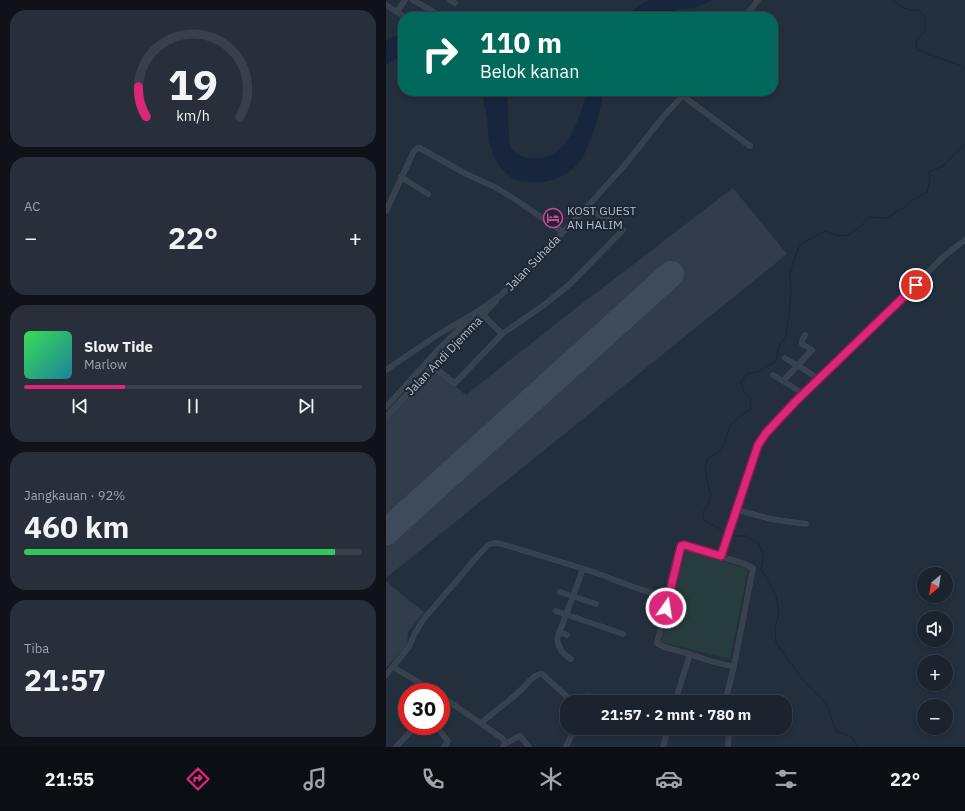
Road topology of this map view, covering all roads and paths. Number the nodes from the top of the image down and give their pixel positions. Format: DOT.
graph roads {
  1 [pos="405,0"];
  2 [pos="413,0"];
  3 [pos="450,0"];
  4 [pos="758,0"];
  5 [pos="455,3"];
  6 [pos="386,5"];
  7 [pos="397,12"];
  8 [pos="434,12"];
  9 [pos="749,12"];
  10 [pos="683,96"];
  11 [pos="750,146"];
  12 [pos="401,177"];
  13 [pos="428,194"];
  14 [pos="586,208"];
  15 [pos="386,210"];
  16 [pos="563,232"];
  17 [pos="965,240"];
  18 [pos="501,295"];
  19 [pos="478,311"];
  20 [pos="483,315"];
  21 [pos="502,334"];
  22 [pos="805,334"];
  23 [pos="785,358"];
  24 [pos="429,361"];
  25 [pos="798,365"];
  26 [pos="433,366"];
  27 [pos="386,370"];
  28 [pos="773,375"];
  29 [pos="819,380"];
  30 [pos="783,381"];
  31 [pos="804,394"];
  32 [pos="392,401"];
  33 [pos="397,405"];
  34 [pos="386,407"];
  35 [pos="386,417"];
  36 [pos="737,510"];
  37 [pos="806,524"];
  38 [pos="721,556"];
  39 [pos="583,569"];
  40 [pos="560,592"];
  41 [pos="573,595"];
  42 [pos="669,597"];
  43 [pos="596,604"];
  44 [pos="556,611"];
  45 [pos="566,614"];
  46 [pos="559,632"];
  47 [pos="623,634"];
  48 [pos="567,635"];
  49 [pos="690,654"];
  50 [pos="570,659"];
  51 [pos="734,666"];
  52 [pos="393,667"];
  53 [pos="386,675"];
  54 [pos="420,683"];
  55 [pos="565,695"];
  56 [pos="677,695"];
  57 [pos="727,695"];
  58 [pos="450,702"];
  59 [pos="480,723"];
  60 [pos="407,735"];
  61 [pos="443,735"];
  62 [pos="572,735"];
  63 [pos="666,735"];
  64 [pos="729,735"];
  65 [pos="504,745"];
  66 [pos="396,747"];
  67 [pos="444,747"];
  68 [pos="529,747"];
  69 [pos="566,747"];
  70 [pos="663,747"];
  71 [pos="728,747"];
  1 -- 7 [label="street"];
  2 -- 8 [label="street"];
  3 -- 5 [label="street"];
  4 -- 9 [label="street"];
  6 -- 7 [label="street"];
  10 -- 11 [label="street"];
  10 -- 14 [label="street, Jalan Suhada"];
  12 -- 13 [label="street"];
  12 -- 15 [label="street"];
  12 -- 16 [label="street"];
  14 -- 16 [label="street, Jalan Suhada"];
  14 -- 21 [label="street"];
  16 -- 18 [label="street, Jalan Suhada"];
  17 -- 29 [label="street"];
  18 -- 19 [label="street, Jalan Suhada"];
  18 -- 20 [label="street, Jalan Andi Djemma"];
  19 -- 24 [label="street, Jalan Andi Djemma"];
  19 -- 27 [label="street, Jalan Suhada"];
  20 -- 21 [label="street"];
  20 -- 26 [label="street, Jalan Andi Djemma"];
  21 -- 26 [label="street"];
  22 -- 25 [label="street"];
  23 -- 25 [label="street"];
  24 -- 26 [label="street"];
  24 -- 32 [label="street, Jalan Andi Djemma"];
  25 -- 29 [label="street"];
  25 -- 30 [label="street"];
  26 -- 33 [label="street, Jalan Andi Djemma"];
  28 -- 30 [label="street"];
  29 -- 31 [label="street"];
  30 -- 31 [label="street"];
  31 -- 36 [label="street"];
  32 -- 33 [label="street"];
  32 -- 34 [label="street, Jalan Andi Djemma"];
  33 -- 35 [label="street, Jalan Andi Djemma"];
  36 -- 37 [label="street"];
  36 -- 38 [label="street"];
  38 -- 42 [label="street"];
  38 -- 51 [label="street"];
  39 -- 41 [label="street"];
  39 -- 42 [label="street"];
  39 -- 52 [label="street"];
  40 -- 41 [label="street"];
  41 -- 43 [label="street"];
  41 -- 45 [label="street"];
  42 -- 49 [label="street"];
  44 -- 45 [label="street"];
  45 -- 46 [label="street"];
  45 -- 47 [label="street"];
  46 -- 48 [label="street"];
  46 -- 50 [label="street"];
  49 -- 51 [label="street"];
  49 -- 56 [label="street"];
  51 -- 57 [label="street"];
  52 -- 53 [label="street"];
  52 -- 54 [label="street"];
  55 -- 59 [label="street"];
  58 -- 59 [label="street"];
  59 -- 65 [label="street"];
  60 -- 66 [label="street"];
  61 -- 67 [label="street"];
  62 -- 69 [label="street"];
  63 -- 70 [label="street"];
  64 -- 71 [label="street"];
  65 -- 68 [label="street"];
}
